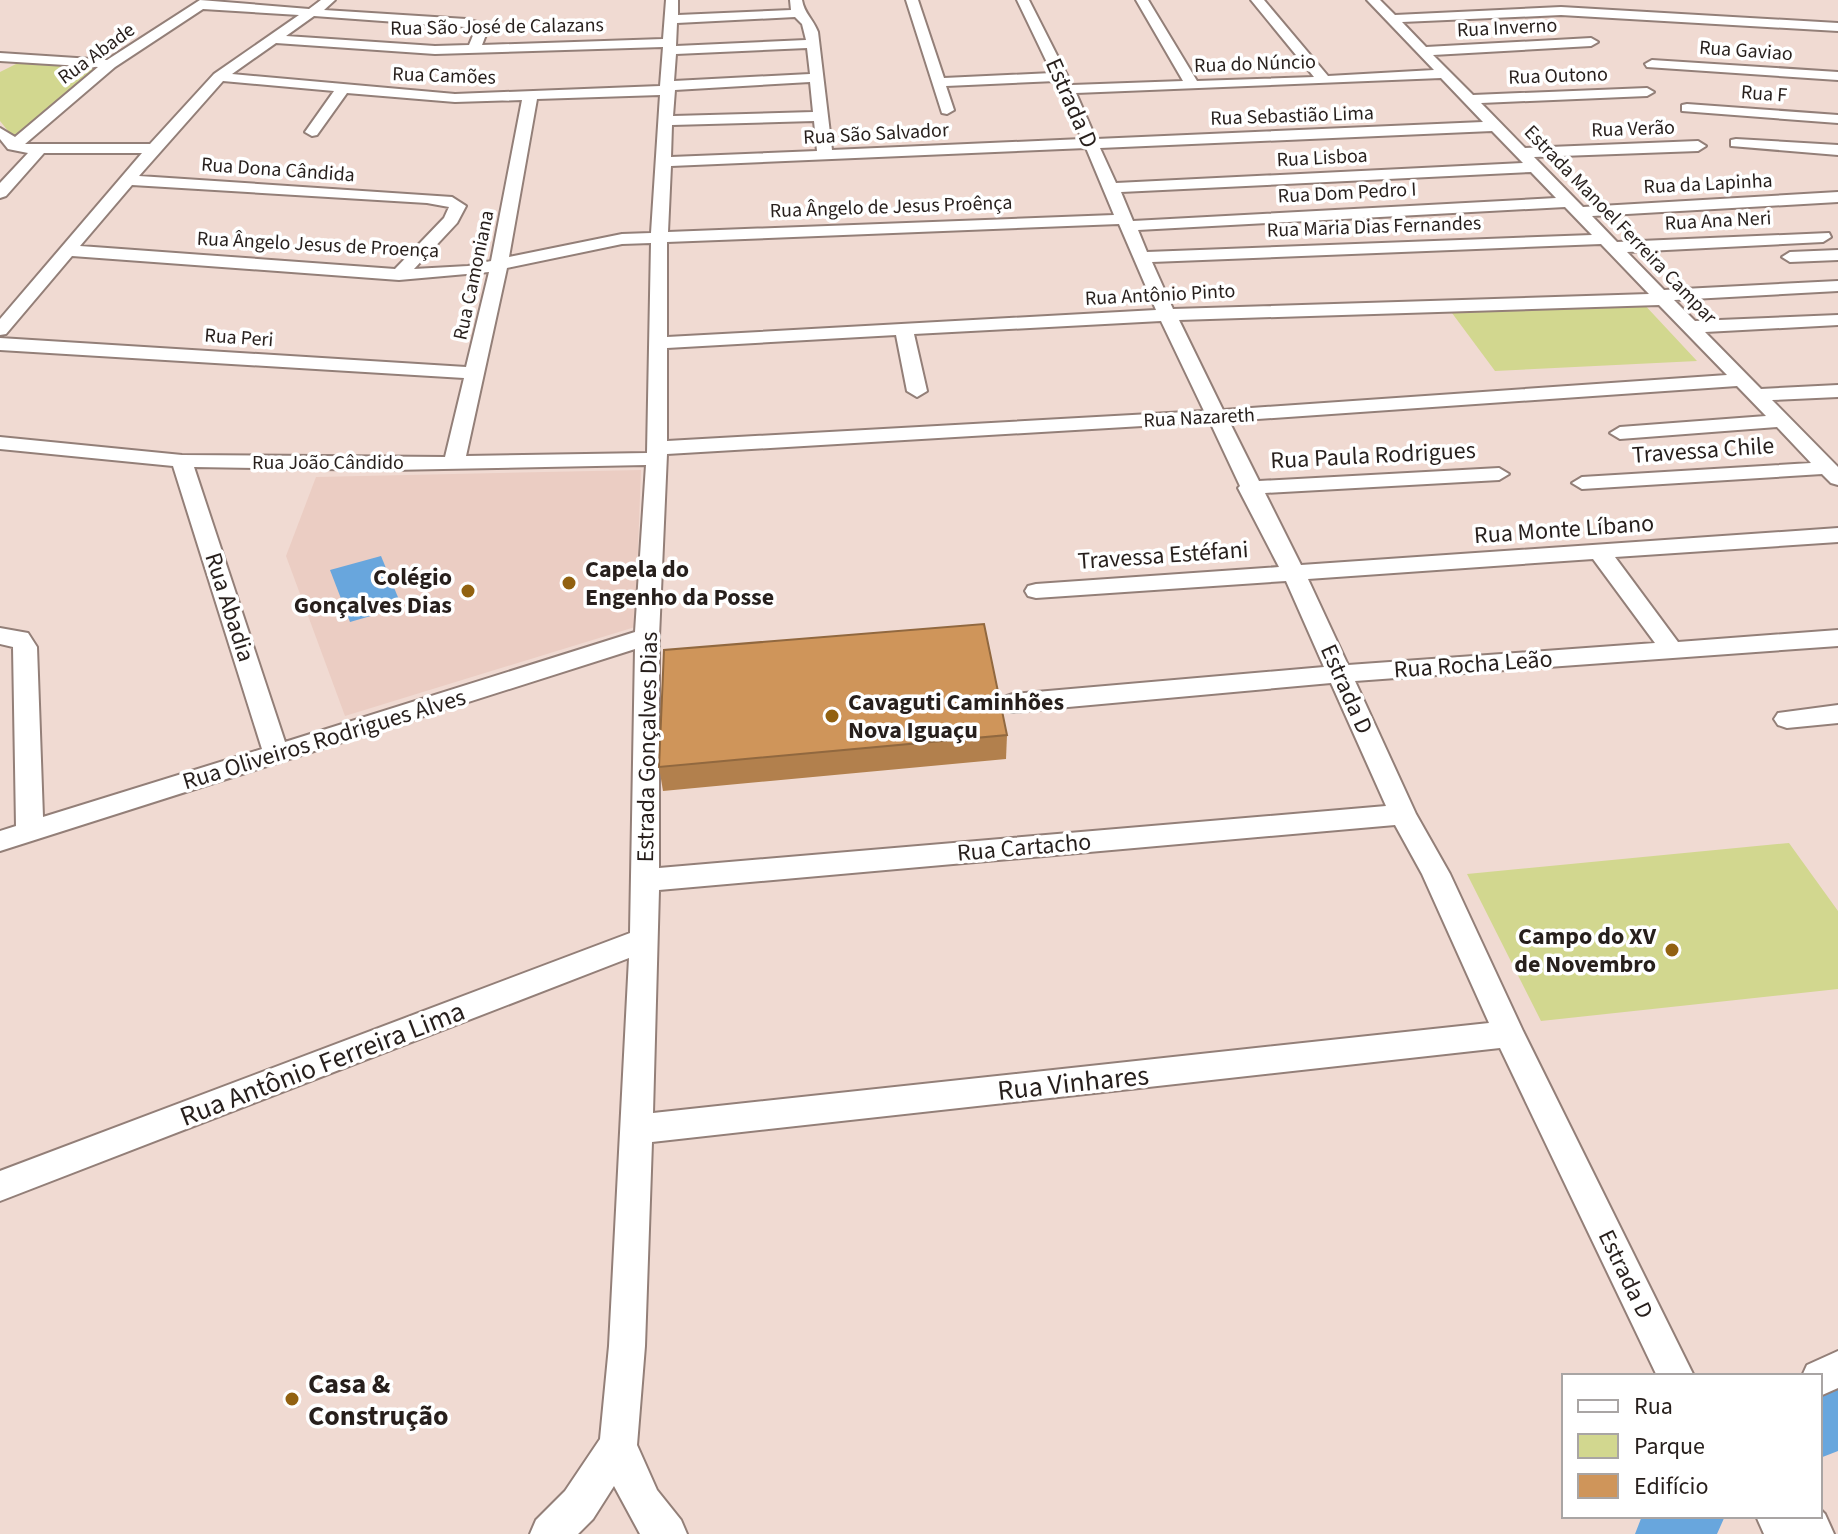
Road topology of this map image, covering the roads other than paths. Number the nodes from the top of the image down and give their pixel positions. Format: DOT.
graph roads {
  1 [pos="329,0"];
  2 [pos="672,0"];
  3 [pos="912,0"];
  4 [pos="1023,0"];
  5 [pos="1142,0"];
  6 [pos="1257,0"];
  7 [pos="1373,0"];
  8 [pos="1491,0"];
  9 [pos="204,2"];
  10 [pos="797,7"];
  11 [pos="440,10"];
  12 [pos="312,12"];
  13 [pos="1505,13"];
  14 [pos="428,19"];
  15 [pos="673,19"];
  16 [pos="1392,19"];
  17 [pos="1838,27"];
  18 [pos="276,39"];
  19 [pos="1591,42"];
  20 [pos="811,44"];
  21 [pos="671,46"];
  22 [pos="474,49"];
  23 [pos="1425,51"];
  24 [pos="0,57"];
  25 [pos="18,59"];
  26 [pos="110,64"];
  27 [pos="1652,64"];
  28 [pos="0,67"];
  29 [pos="1444,74"];
  30 [pos="1838,76"];
  31 [pos="219,77"];
  32 [pos="817,78"];
  33 [pos="1324,80"];
  34 [pos="938,82"];
  35 [pos="1064,83"];
  36 [pos="1193,86"];
  37 [pos="668,88"];
  38 [pos="342,90"];
  39 [pos="1647,92"];
  40 [pos="530,96"];
  41 [pos="1470,99"];
  42 [pos="1687,108"];
  43 [pos="947,110"];
  44 [pos="822,116"];
  45 [pos="1838,119"];
  46 [pos="666,121"];
  47 [pos="1496,126"];
  48 [pos="0,132"];
  49 [pos="312,132"];
  50 [pos="1090,143"];
  51 [pos="1736,143"];
  52 [pos="13,146"];
  53 [pos="1698,146"];
  54 [pos="154,149"];
  55 [pos="38,150"];
  56 [pos="1838,150"];
  57 [pos="1523,153"];
  58 [pos="825,155"];
  59 [pos="663,162"];
  60 [pos="1535,167"];
  61 [pos="127,180"];
  62 [pos="1111,188"];
  63 [pos="0,193"];
  64 [pos="1838,197"];
  65 [pos="1575,207"];
  66 [pos="1126,223"];
  67 [pos="659,237"];
  68 [pos="1823,237"];
  69 [pos="1612,243"];
  70 [pos="66,250"];
  71 [pos="1838,255"];
  72 [pos="1142,257"];
  73 [pos="1630,263"];
  74 [pos="499,265"];
  75 [pos="399,275"];
  76 [pos="1838,286"];
  77 [pos="1663,297"];
  78 [pos="1167,315"];
  79 [pos="1838,320"];
  80 [pos="1690,327"];
  81 [pos="0,330"];
  82 [pos="904,330"];
  83 [pos="658,343"];
  84 [pos="0,344"];
  85 [pos="475,373"];
  86 [pos="1739,380"];
  87 [pos="917,391"];
  88 [pos="1838,391"];
  89 [pos="1757,395"];
  90 [pos="1216,416"];
  91 [pos="1781,421"];
  92 [pos="1620,433"];
  93 [pos="0,443"];
  94 [pos="658,454"];
  95 [pos="182,461"];
  96 [pos="454,462"];
  97 [pos="1832,473"];
  98 [pos="1499,474"];
  99 [pos="1582,483"];
  100 [pos="1249,488"];
  101 [pos="1838,535"];
  102 [pos="1601,554"];
  103 [pos="1293,572"];
  104 [pos="1036,591"];
  105 [pos="0,636"];
  106 [pos="647,637"];
  107 [pos="1838,638"];
  108 [pos="1672,650"];
  109 [pos="1341,674"];
  110 [pos="1013,703"];
  111 [pos="1838,714"];
  112 [pos="1787,719"];
  113 [pos="276,754"];
  114 [pos="1403,814"];
  115 [pos="30,831"];
  116 [pos="0,841"];
  117 [pos="645,880"];
  118 [pos="644,940"];
  119 [pos="1509,1034"];
  120 [pos="638,1129"];
  121 [pos="0,1186"];
  122 [pos="1675,1374"];
  123 [pos="618,1445"];
  124 [pos="1787,1518"];
  125 [pos="550,1534"];
  126 [pos="667,1534"];
  127 [pos="1805,1534"];
  1 -- 12 [label="street"];
  2 -- 15 [label="street, Estrada Gonçalves Dias"];
  3 -- 34 [label="street"];
  4 -- 35 [label="street, Estrada D"];
  5 -- 36 [label="street"];
  6 -- 33 [label="street"];
  7 -- 16 [label="street, Estrada Manoel Ferreira Campar"];
  8 -- 13 [label="street"];
  9 -- 12 [label="street"];
  9 -- 26 [label="street, Rua Abade"];
  10 -- 15 [label="street"];
  10 -- 20 [label="street"];
  11 -- 14 [label="street"];
  12 -- 14 [label="street"];
  12 -- 18 [label="street"];
  13 -- 16 [label="street"];
  13 -- 17 [label="street"];
  14 -- 22 [label="street"];
  15 -- 21 [label="street, Estrada Gonçalves Dias"];
  16 -- 23 [label="street, Estrada Manoel Ferreira Campar"];
  18 -- 22 [label="street, Rua São José de Calazans"];
  18 -- 31 [label="street"];
  19 -- 23 [label="street, Rua Inverno"];
  20 -- 21 [label="street, Rua São José de Calazans"];
  20 -- 32 [label="street"];
  21 -- 22 [label="street, Rua São José de Calazans"];
  21 -- 37 [label="street, Estrada Gonçalves Dias"];
  23 -- 29 [label="street, Estrada Manoel Ferreira Campar"];
  24 -- 25 [label="street"];
  25 -- 26 [label="street"];
  25 -- 28 [label="street"];
  26 -- 52 [label="street, Rua Abade"];
  27 -- 30 [label="street, Rua Gaviao"];
  29 -- 33 [label="street, Rua do Núncio"];
  29 -- 41 [label="street, Estrada Manoel Ferreira Campar"];
  31 -- 38 [label="street, Rua Camões"];
  31 -- 54 [label="street"];
  32 -- 37 [label="street, Rua Camões"];
  32 -- 44 [label="street"];
  33 -- 36 [label="street, Rua do Núncio"];
  34 -- 35 [label="street, Rua do Núncio"];
  34 -- 43 [label="street"];
  35 -- 36 [label="street, Rua do Núncio"];
  35 -- 50 [label="street, Estrada D"];
  37 -- 40 [label="street, Rua Camões"];
  37 -- 46 [label="street, Estrada Gonçalves Dias"];
  38 -- 40 [label="street, Rua Camões"];
  38 -- 49 [label="street"];
  39 -- 41 [label="street, Rua Outono"];
  40 -- 74 [label="street, Rua Camoniana"];
  41 -- 47 [label="street, Estrada Manoel Ferreira Campar"];
  42 -- 45 [label="street, Rua F"];
  44 -- 46 [label="street"];
  44 -- 58 [label="street"];
  46 -- 59 [label="street, Estrada Gonçalves Dias"];
  47 -- 50 [label="street, Rua Sebastião Lima"];
  47 -- 57 [label="street, Estrada Manoel Ferreira Campar"];
  48 -- 52 [label="street"];
  50 -- 58 [label="street, Rua São Salvador"];
  50 -- 62 [label="street, Estrada D"];
  51 -- 56 [label="street"];
  52 -- 55 [label="street"];
  53 -- 57 [label="street, Rua Verão"];
  54 -- 55 [label="street"];
  54 -- 61 [label="street"];
  55 -- 63 [label="street"];
  57 -- 60 [label="street, Estrada Manoel Ferreira Campar"];
  58 -- 59 [label="street, Rua São Salvador"];
  59 -- 67 [label="street, Estrada Gonçalves Dias"];
  60 -- 62 [label="street, Rua Lisboa"];
  60 -- 65 [label="street, Estrada Manoel Ferreira Campar"];
  61 -- 70 [label="street"];
  61 -- 75 [label="street, Rua Dona Cândida"];
  62 -- 66 [label="street, Estrada D"];
  64 -- 65 [label="street, Rua da Lapinha"];
  65 -- 66 [label="street, Rua Dom Pedro I"];
  65 -- 69 [label="street, Estrada Manoel Ferreira Campar"];
  66 -- 67 [label="street, Rua Ângelo de Jesus Proênça"];
  66 -- 72 [label="street, Estrada D"];
  67 -- 74 [label="street, Rua Ângelo Jesus de Proença"];
  67 -- 83 [label="street, Estrada Gonçalves Dias"];
  68 -- 69 [label="street, Rua Ana Neri"];
  69 -- 72 [label="street, Rua Maria Dias Fernandes"];
  69 -- 73 [label="street, Estrada Manoel Ferreira Campar"];
  70 -- 75 [label="street, Rua Ângelo Jesus de Proença"];
  70 -- 81 [label="street"];
  71 -- 73 [label="street"];
  72 -- 78 [label="street, Estrada D"];
  73 -- 77 [label="street, Estrada Manoel Ferreira Campar"];
  74 -- 75 [label="street, Rua Ângelo Jesus de Proença"];
  74 -- 85 [label="street, Rua Camoniana"];
  76 -- 77 [label="street, Rua Antônio Pinto"];
  77 -- 78 [label="street, Rua Antônio Pinto"];
  77 -- 80 [label="street, Estrada Manoel Ferreira Campar"];
  78 -- 82 [label="street, Rua Antônio Pinto"];
  78 -- 90 [label="street, Estrada D"];
  79 -- 80 [label="street"];
  80 -- 86 [label="street, Estrada Manoel Ferreira Campar"];
  82 -- 83 [label="street, Rua Antônio Pinto"];
  82 -- 87 [label="street"];
  83 -- 94 [label="street, Estrada Gonçalves Dias"];
  84 -- 85 [label="street, Rua Peri"];
  85 -- 96 [label="street, Rua Camoniana"];
  86 -- 89 [label="street, Estrada Manoel Ferreira Campar"];
  86 -- 90 [label="street, Rua Nazareth"];
  88 -- 89 [label="street"];
  89 -- 91 [label="street, Estrada Manoel Ferreira Campar"];
  90 -- 94 [label="street, Rua Nazareth"];
  90 -- 100 [label="street, Estrada D"];
  91 -- 92 [label="street"];
  91 -- 97 [label="street, Estrada Manoel Ferreira Campar"];
  93 -- 95 [label="street, Rua João Cândido"];
  94 -- 96 [label="street, Rua João Cândido"];
  94 -- 106 [label="street, Estrada Gonçalves Dias"];
  95 -- 96 [label="street, Rua João Cândido"];
  95 -- 113 [label="street, Rua Abadia"];
  97 -- 99 [label="street, Travessa Chile"];
  98 -- 100 [label="street, Rua Paula Rodrigues"];
  100 -- 103 [label="street, Estrada D"];
  101 -- 102 [label="street, Rua Monte Líbano"];
  102 -- 103 [label="street, Rua Monte Líbano"];
  102 -- 108 [label="street"];
  103 -- 104 [label="street, Travessa Estéfani"];
  103 -- 109 [label="street, Estrada D"];
  105 -- 115 [label="street"];
  106 -- 113 [label="street, Rua Oliveiros Rodrigues Alves"];
  106 -- 117 [label="street, Estrada Gonçalves Dias"];
  107 -- 108 [label="street, Rua Rocha Leão"];
  108 -- 109 [label="street, Rua Rocha Leão"];
  109 -- 110 [label="street, Rua Rocha Leão"];
  109 -- 114 [label="street, Estrada D"];
  111 -- 112 [label="street"];
  113 -- 115 [label="street, Rua Oliveiros Rodrigues Alves"];
  114 -- 117 [label="street, Rua Cartacho"];
  114 -- 119 [label="street, Estrada D"];
  115 -- 116 [label="street, Rua Oliveiros Rodrigues Alves"];
  117 -- 118 [label="street, Estrada Gonçalves Dias"];
  118 -- 120 [label="street, Estrada Gonçalves Dias"];
  118 -- 121 [label="street, Rua Antônio Ferreira Lima"];
  119 -- 120 [label="street, Rua Vinhares"];
  119 -- 122 [label="street, Estrada D"];
  120 -- 123 [label="street, Estrada Gonçalves Dias"];
  123 -- 125 [label="street, Estrada Gonçalves Dias"];
  123 -- 126 [label="street, Estrada Gonçalves Dias"];
  124 -- 127 [label="highway"];
}
